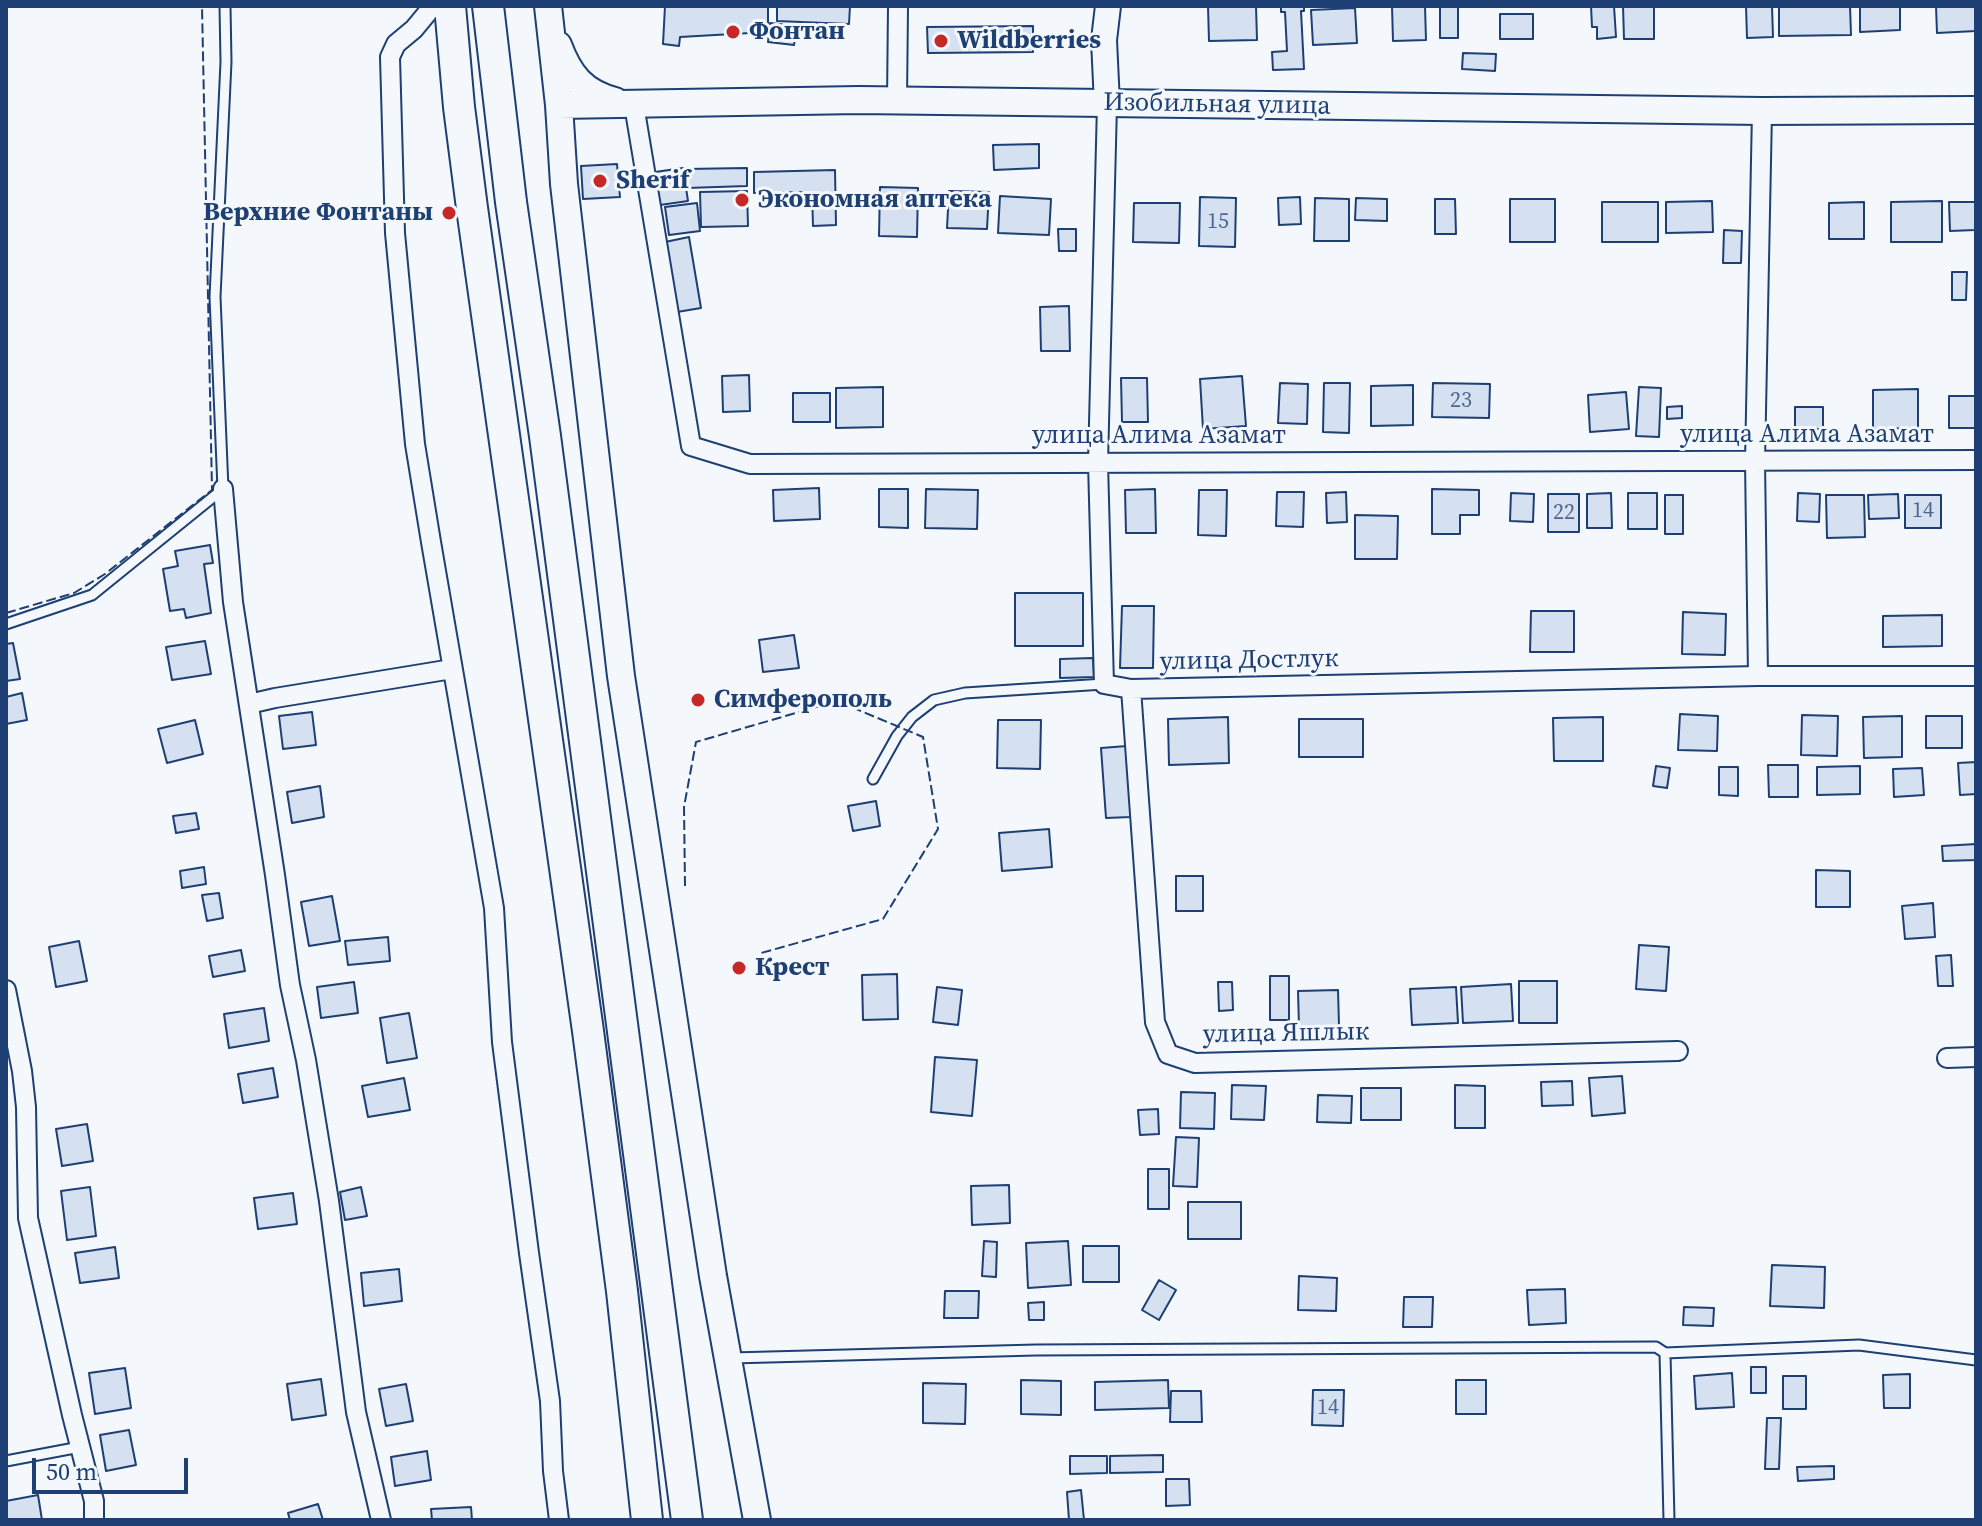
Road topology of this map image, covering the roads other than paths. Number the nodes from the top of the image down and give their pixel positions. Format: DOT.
graph roads {
  1 [pos="225,6"];
  2 [pos="433,6"];
  3 [pos="450,6"];
  4 [pos="488,6"];
  5 [pos="898,6"];
  6 [pos="1108,6"];
  7 [pos="549,10"];
  8 [pos="897,101"];
  9 [pos="1107,104"];
  10 [pos="559,105"];
  11 [pos="634,105"];
  12 [pos="1976,110"];
  13 [pos="1762,111"];
  14 [pos="564,180"];
  15 [pos="1976,460"];
  16 [pos="1755,461"];
  17 [pos="1098,463"];
  18 [pos="223,489"];
  19 [pos="6,624"];
  20 [pos="452,669"];
  21 [pos="1758,676"];
  22 [pos="1976,676"];
  23 [pos="1104,684"];
  24 [pos="1131,689"];
  25 [pos="249,704"];
  26 [pos="873,779"];
  27 [pos="6,990"];
  28 [pos="1678,1051"];
  29 [pos="1976,1057"];
  30 [pos="1947,1058"];
  31 [pos="1665,1353"];
  32 [pos="728,1358"];
  33 [pos="1976,1360"];
  34 [pos="80,1447"];
  35 [pos="6,1461"];
  36 [pos="94,1520"];
  37 [pos="381,1520"];
  38 [pos="559,1520"];
  39 [pos="647,1520"];
  40 [pos="687,1520"];
  41 [pos="757,1520"];
  42 [pos="1669,1520"];
  1 -- 18 [label="lane"];
  2 -- 20 [label="street"];
  3 -- 39 [label="main road"];
  4 -- 40 [label="main road"];
  5 -- 8 [label="street"];
  6 -- 9 [label="street"];
  7 -- 10 [label="main road"];
  7 -- 11 [label="main road"];
  8 -- 9 [label="main road, Изобильная улица"];
  8 -- 11 [label="main road, Изобильная улица"];
  9 -- 13 [label="main road, Изобильная улица"];
  9 -- 17 [label="street"];
  10 -- 11 [label="main road, Изобильная улица"];
  10 -- 14 [label="main road"];
  11 -- 14 [label="main road"];
  11 -- 17 [label="street, улица Алима Азамат"];
  12 -- 13 [label="main road, Изобильная улица"];
  13 -- 16 [label="street"];
  14 -- 32 [label="main road"];
  15 -- 16 [label="street, улица Алима Азамат"];
  16 -- 17 [label="street, улица Алима Азамат"];
  16 -- 21 [label="street"];
  17 -- 23 [label="street"];
  18 -- 19 [label="lane"];
  18 -- 25 [label="street"];
  20 -- 25 [label="street"];
  20 -- 38 [label="street"];
  21 -- 22 [label="street, улица Достлук"];
  21 -- 24 [label="street, улица Достлук"];
  23 -- 24 [label="street, улица Достлук"];
  23 -- 26 [label="lane"];
  24 -- 28 [label="street, улица Яшлык"];
  25 -- 37 [label="street"];
  27 -- 34 [label="street"];
  29 -- 30 [label="street"];
  31 -- 32 [label="lane"];
  31 -- 33 [label="lane"];
  31 -- 42 [label="lane"];
  32 -- 41 [label="main road"];
  34 -- 35 [label="lane"];
  34 -- 36 [label="street"];
}
